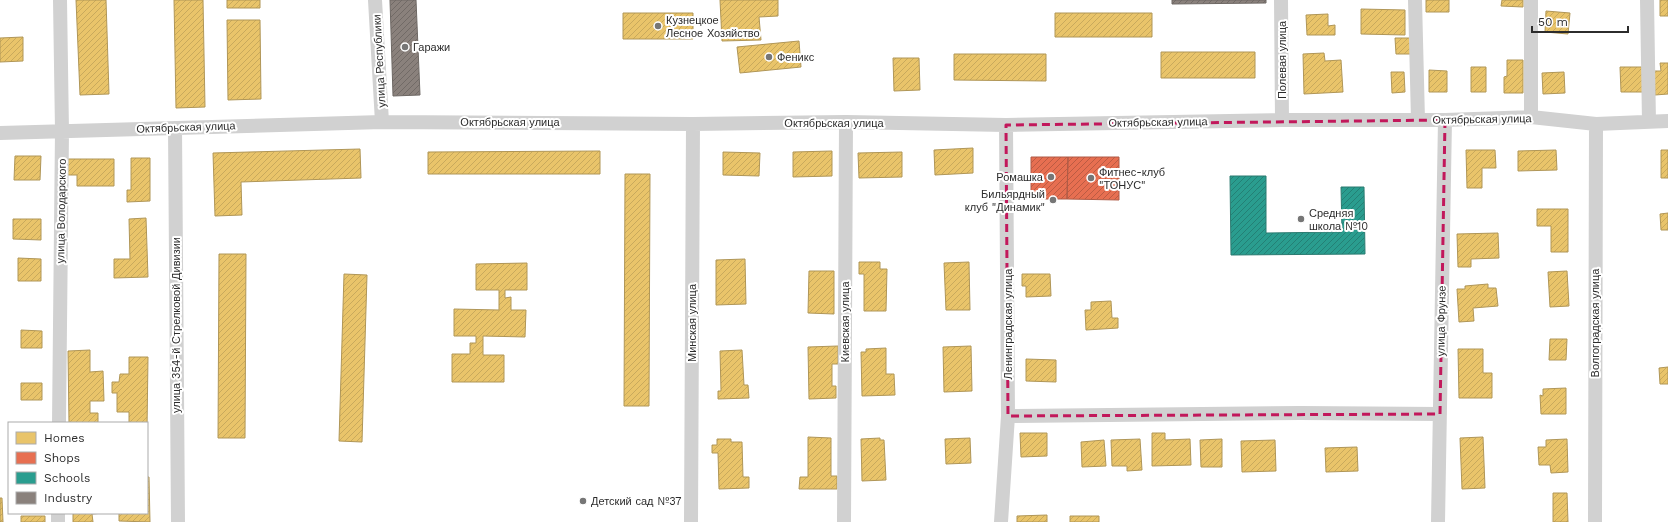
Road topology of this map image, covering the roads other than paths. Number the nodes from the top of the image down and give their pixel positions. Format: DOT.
graph roads {
  1 [pos="60,0"];
  2 [pos="375,0"];
  3 [pos="1281,0"];
  4 [pos="1415,0"];
  5 [pos="1531,0"];
  6 [pos="1647,0"];
  7 [pos="1531,117"];
  8 [pos="1282,120"];
  9 [pos="1418,120"];
  10 [pos="1445,120"];
  11 [pos="1668,121"];
  12 [pos="382,122"];
  13 [pos="846,122"];
  14 [pos="1648,122"];
  15 [pos="693,124"];
  16 [pos="1596,124"];
  17 [pos="1006,125"];
  18 [pos="175,128"];
  19 [pos="62,131"];
  20 [pos="0,133"];
  21 [pos="1440,414"];
  22 [pos="1008,416"];
  23 [pos="58,422"];
  24 [pos="178,522"];
  25 [pos="690,522"];
  26 [pos="844,522"];
  27 [pos="1001,522"];
  28 [pos="1438,522"];
  29 [pos="1595,522"];
  1 -- 19 [label="street, улица Володарского"];
  2 -- 12 [label="street, улица Республики"];
  3 -- 8 [label="street, Полевая улица"];
  4 -- 9 [label="street"];
  5 -- 7 [label="street"];
  6 -- 14 [label="street"];
  7 -- 10 [label="street, Октябрьская улица"];
  7 -- 16 [label="street, Октябрьская улица"];
  8 -- 9 [label="street, Октябрьская улица"];
  8 -- 17 [label="street, Октябрьская улица"];
  9 -- 10 [label="street, Октябрьская улица"];
  10 -- 21 [label="street, улица Фрунзе"];
  11 -- 14 [label="street, Октябрьская улица"];
  12 -- 15 [label="street, Октябрьская улица"];
  12 -- 18 [label="street, Октябрьская улица"];
  13 -- 15 [label="street, Октябрьская улица"];
  13 -- 17 [label="street, Октябрьская улица"];
  13 -- 26 [label="street, Киевская улица"];
  14 -- 16 [label="street, Октябрьская улица"];
  15 -- 25 [label="street, Минская улица"];
  16 -- 29 [label="street, Волгоградская улица"];
  17 -- 22 [label="street, Ленинградская улица"];
  18 -- 19 [label="street, Октябрьская улица"];
  18 -- 24 [label="street, улица 354-й Стрелковой Дивизии"];
  19 -- 20 [label="street, Октябрьская улица"];
  19 -- 23 [label="street, улица Володарского"];
  21 -- 22 [label="street"];
  21 -- 28 [label="street, улица Фрунзе"];
  22 -- 27 [label="street, Ленинградская улица"];
}
